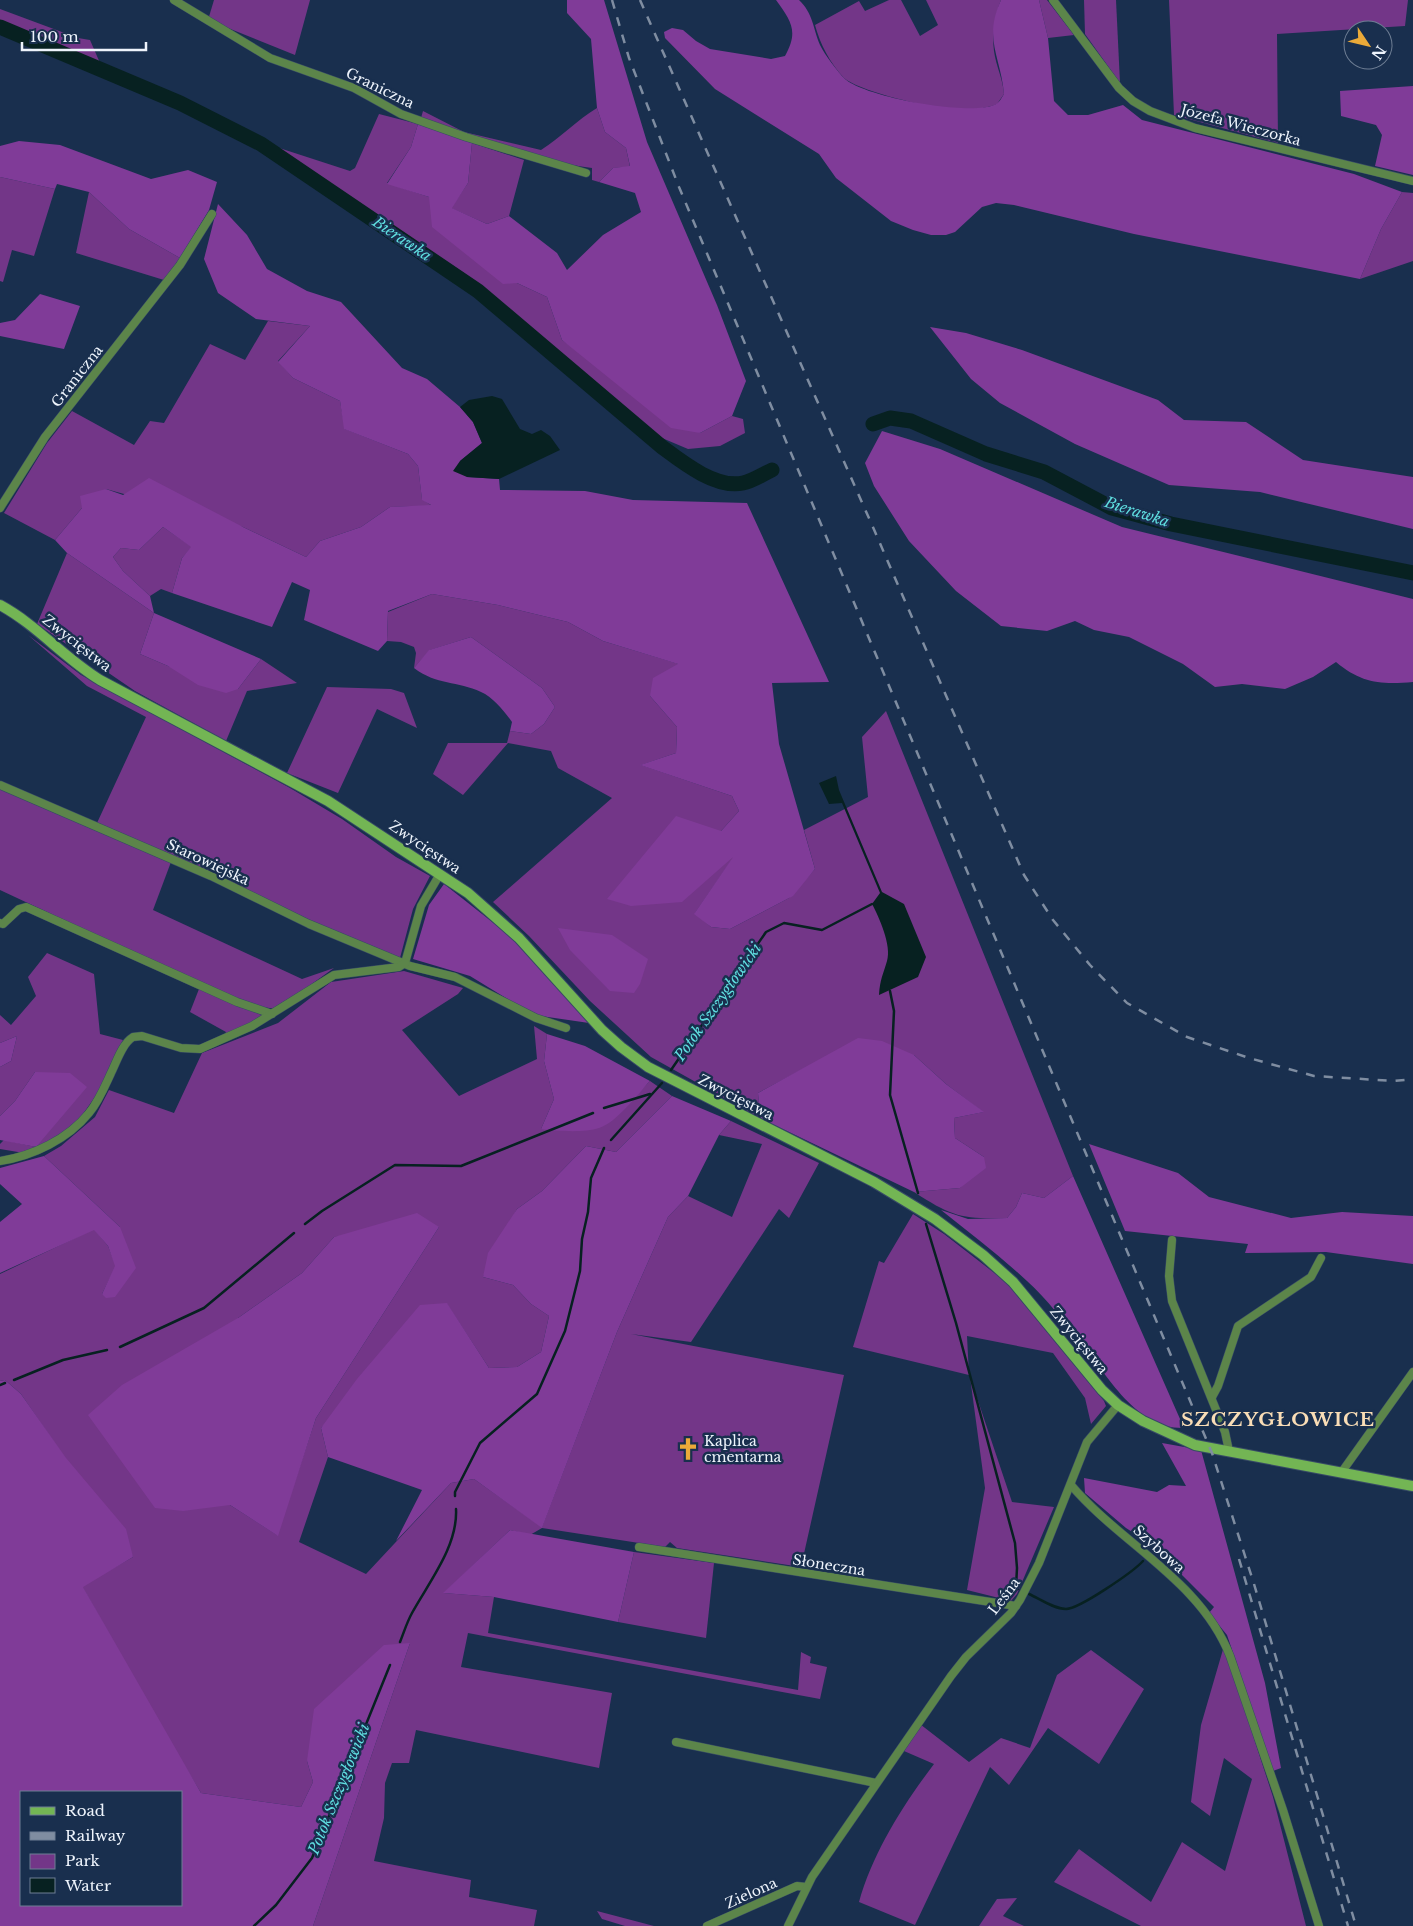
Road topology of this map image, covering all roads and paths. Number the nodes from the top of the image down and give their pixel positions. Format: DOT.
graph roads {
  1 [pos="174,0"];
  2 [pos="1053,0"];
  3 [pos="586,174"];
  4 [pos="1413,181"];
  5 [pos="212,214"];
  6 [pos="0,508"];
  7 [pos="0,605"];
  8 [pos="0,785"];
  9 [pos="440,874"];
  10 [pos="1,925"];
  11 [pos="405,963"];
  12 [pos="272,1014"];
  13 [pos="566,1028"];
  14 [pos="0,1160"];
  15 [pos="1172,1240"];
  16 [pos="1321,1258"];
  17 [pos="1413,1372"];
  18 [pos="1212,1397"];
  19 [pos="1118,1405"];
  20 [pos="1229,1451"];
  21 [pos="1341,1473"];
  22 [pos="1071,1485"];
  23 [pos="1413,1486"];
  24 [pos="638,1547"];
  25 [pos="1016,1606"];
  26 [pos="676,1742"];
  27 [pos="876,1783"];
  28 [pos="806,1886"];
  29 [pos="707,1926"];
  30 [pos="788,1926"];
  31 [pos="1319,1926"];
  1 -- 3 [label="street, Graniczna"];
  2 -- 4 [label="street, Józefa Wieczorka"];
  5 -- 6 [label="street, Graniczna"];
  7 -- 9 [label="main road, Zwycięstwa"];
  8 -- 11 [label="street, Starowiejska"];
  9 -- 11 [label="street"];
  9 -- 19 [label="main road, Zwycięstwa"];
  10 -- 12 [label="street"];
  11 -- 12 [label="street"];
  11 -- 13 [label="street, Starowiejska"];
  12 -- 14 [label="street"];
  15 -- 18 [label="street"];
  16 -- 18 [label="street"];
  17 -- 21 [label="street"];
  18 -- 20 [label="street"];
  19 -- 20 [label="main road, Zwycięstwa"];
  19 -- 22 [label="street, Leśna"];
  20 -- 21 [label="main road, Zwycięstwa"];
  21 -- 23 [label="main road, Zwycięstwa"];
  22 -- 25 [label="street, Leśna"];
  22 -- 31 [label="street, Szybowa"];
  24 -- 25 [label="street, Słoneczna"];
  25 -- 27 [label="street, Leśna"];
  26 -- 27 [label="street"];
  27 -- 28 [label="street, Leśna"];
  28 -- 29 [label="street, Zielona"];
  28 -- 30 [label="street, Leśna"];
}
